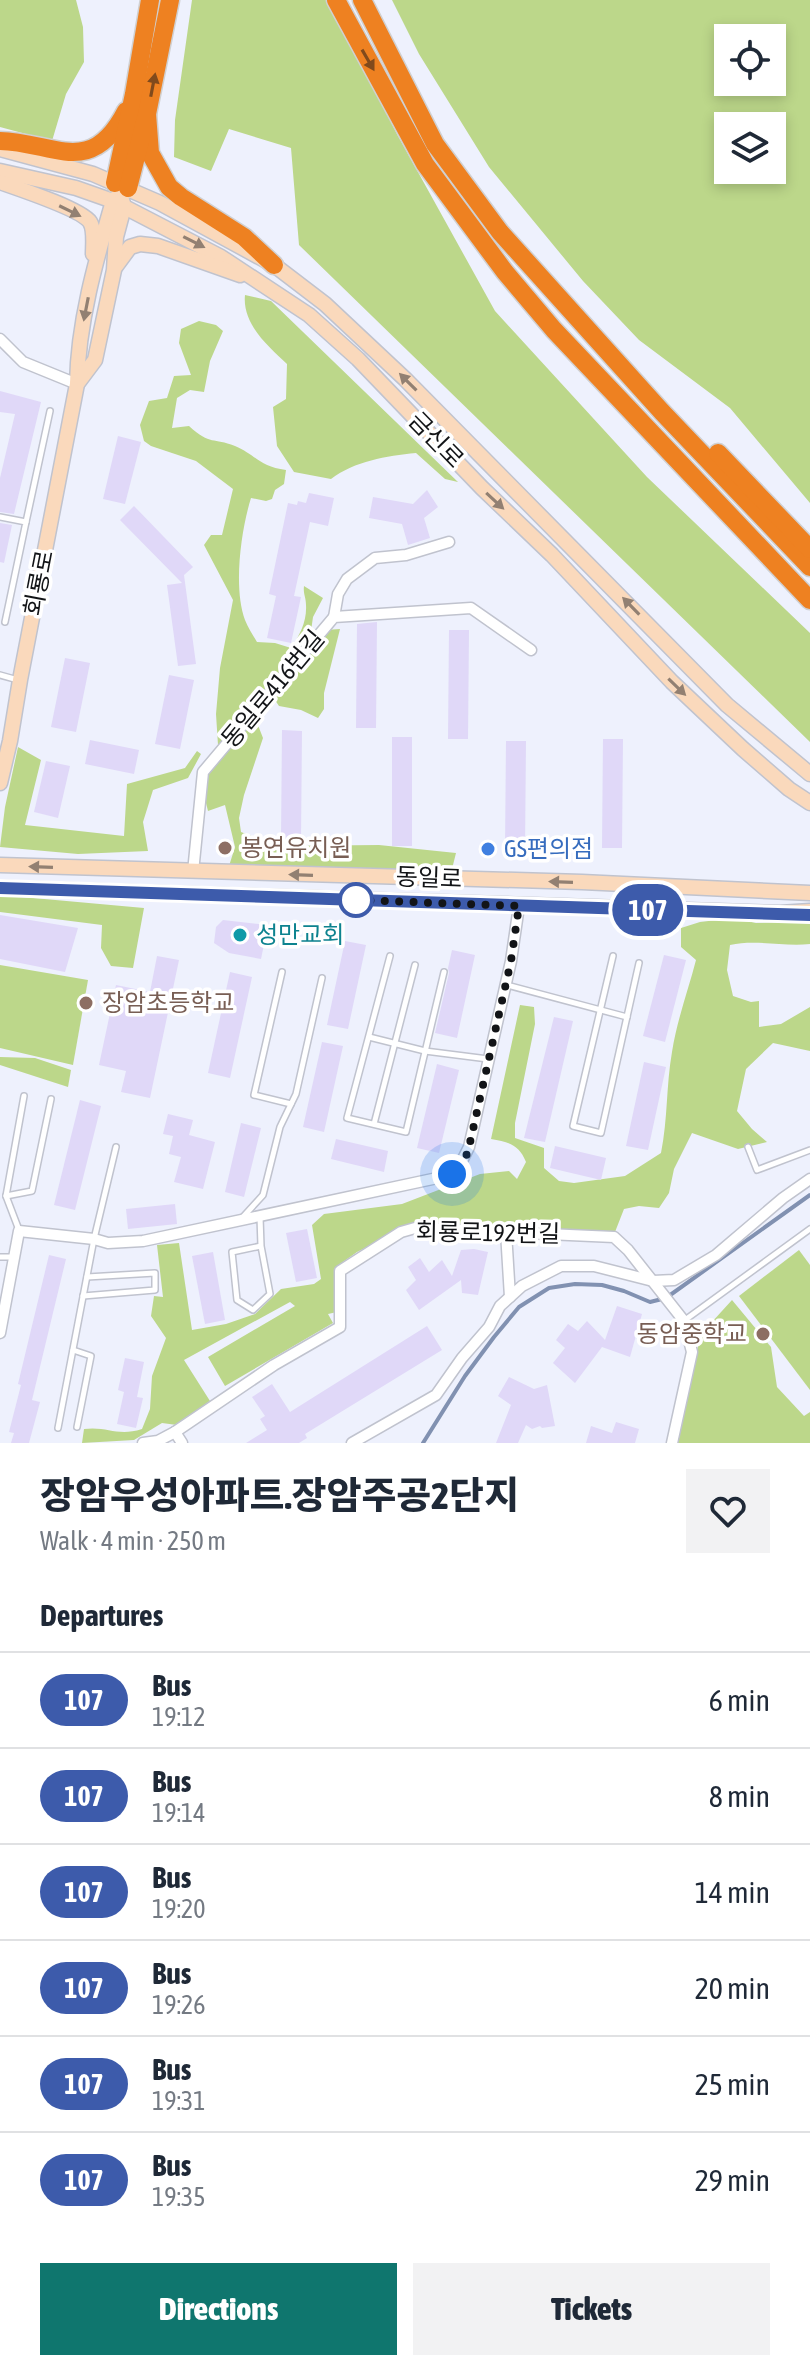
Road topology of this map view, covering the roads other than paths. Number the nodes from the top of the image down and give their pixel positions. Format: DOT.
graph roads {
  1 [pos="150,0"];
  2 [pos="170,0"];
  3 [pos="336,0"];
  4 [pos="362,0"];
  5 [pos="134,94"];
  6 [pos="417,107"];
  7 [pos="147,114"];
  8 [pos="402,119"];
  9 [pos="0,141"];
  10 [pos="0,149"];
  11 [pos="0,171"];
  12 [pos="0,182"];
  13 [pos="120,195"];
  14 [pos="274,265"];
  15 [pos="114,270"];
  16 [pos="93,275"];
  17 [pos="257,280"];
  18 [pos="0,339"];
  19 [pos="77,384"];
  20 [pos="50,411"];
  21 [pos="659,415"];
  22 [pos="0,517"];
  23 [pos="26,522"];
  24 [pos="449,542"];
  25 [pos="810,549"];
  26 [pos="810,567"];
  27 [pos="810,581"];
  28 [pos="810,600"];
  29 [pos="334,617"];
  30 [pos="5,622"];
  31 [pos="531,650"];
  32 [pos="0,675"];
  33 [pos="20,680"];
  34 [pos="810,774"];
  35 [pos="0,783"];
  36 [pos="810,803"];
  37 [pos="0,865"];
  38 [pos="193,872"];
  39 [pos="0,888"];
  40 [pos="810,892"];
  41 [pos="519,906"];
  42 [pos="810,913"];
  43 [pos="390,956"];
  44 [pos="613,956"];
  45 [pos="639,963"];
  46 [pos="415,965"];
  47 [pos="282,972"];
  48 [pos="444,972"];
  49 [pos="322,978"];
  50 [pos="506,985"];
  51 [pos="600,1011"];
  52 [pos="627,1017"];
  53 [pos="369,1037"];
  54 [pos="395,1044"];
  55 [pos="425,1051"];
  56 [pos="489,1059"];
  57 [pos="24,1096"];
  58 [pos="51,1099"];
  59 [pos="291,1104"];
  60 [pos="374,1124"];
  61 [pos="116,1147"];
  62 [pos="748,1147"];
  63 [pos="810,1150"];
  64 [pos="810,1179"];
  65 [pos="6,1196"];
  66 [pos="260,1217"];
  67 [pos="240,1221"];
  68 [pos="810,1229"];
  69 [pos="19,1231"];
  70 [pos="506,1232"];
  71 [pos="94,1239"];
  72 [pos="261,1246"];
  73 [pos="0,1257"];
  74 [pos="16,1257"];
  75 [pos="87,1277"];
  76 [pos="655,1284"];
  77 [pos="83,1296"];
  78 [pos="510,1297"];
  79 [pos="682,1319"];
  80 [pos="0,1333"];
  81 [pos="73,1350"];
  82 [pos="77,1427"];
  83 [pos="58,1428"];
  84 [pos="175,1432"];
  85 [pos="143,1443"];
  86 [pos="182,1443"];
  87 [pos="352,1443"];
  88 [pos="672,1443"];
  1 -- 5 [label="highway"];
  7 -- 2 [label="highway, one-way"];
  3 -- 8 [label="highway, one-way"];
  4 -- 6 [label="highway"];
  5 -- 9 [label="highway"];
  5 -- 13 [label="highway"];
  6 -- 21 [label="highway"];
  6 -- 25 [label="highway"];
  7 -- 13 [label="highway"];
  7 -- 14 [label="highway"];
  8 -- 21 [label="highway"];
  8 -- 28 [label="highway"];
  10 -- 13 [label="street, 금신로"];
  11 -- 13 [label="street, 금신로"];
  12 -- 16 [label="street, one-way"];
  13 -- 14 [label="street, 금신로"];
  13 -- 15 [label="street, 회룡로"];
  13 -- 16 [label="street, 회룡로"];
  13 -- 17 [label="street, 금신로, one-way"];
  34 -- 14 [label="street, 금신로, one-way"];
  15 -- 17 [label="street"];
  15 -- 19 [label="street, 회룡로"];
  16 -- 19 [label="street, 회룡로, one-way"];
  17 -- 36 [label="street, 금신로, one-way"];
  18 -- 19 [label="street"];
  19 -- 33 [label="street, 회룡로"];
  20 -- 23 [label="lane"];
  21 -- 26 [label="highway"];
  21 -- 27 [label="highway"];
  22 -- 23 [label="lane"];
  23 -- 30 [label="lane"];
  24 -- 29 [label="street"];
  29 -- 31 [label="street, 동일로416번길"];
  29 -- 38 [label="street, 동일로416번길"];
  32 -- 33 [label="lane"];
  33 -- 35 [label="street, 회룡로"];
  38 -- 37 [label="street, 동일로, one-way"];
  40 -- 38 [label="street, 동일로, one-way"];
  39 -- 41 [label="street, 동일로"];
  41 -- 42 [label="street, 동일로"];
  41 -- 50 [label="street"];
  43 -- 53 [label="lane"];
  44 -- 51 [label="lane"];
  45 -- 52 [label="lane"];
  46 -- 54 [label="lane"];
  47 -- 59 [label="lane"];
  48 -- 55 [label="lane"];
  49 -- 59 [label="lane"];
  50 -- 51 [label="lane"];
  50 -- 56 [label="street"];
  51 -- 52 [label="lane"];
  51 -- 52 [label="lane"];
  53 -- 54 [label="lane"];
  53 -- 60 [label="lane"];
  54 -- 55 [label="lane"];
  54 -- 60 [label="lane"];
  55 -- 56 [label="lane"];
  55 -- 60 [label="lane"];
  56 -- 66 [label="street"];
  57 -- 65 [label="lane"];
  58 -- 65 [label="lane"];
  59 -- 67 [label="lane"];
  61 -- 71 [label="lane"];
  62 -- 63 [label="lane"];
  64 -- 76 [label="street"];
  65 -- 69 [label="lane"];
  66 -- 67 [label="street"];
  66 -- 72 [label="lane"];
  67 -- 71 [label="street"];
  68 -- 79 [label="lane"];
  69 -- 71 [label="street"];
  69 -- 74 [label="street"];
  70 -- 76 [label="street, 회룡로192번길"];
  70 -- 78 [label="street"];
  70 -- 84 [label="street, 회룡로192번길"];
  71 -- 75 [label="lane"];
  72 -- 72 [label="lane"];
  73 -- 74 [label="lane"];
  74 -- 80 [label="street"];
  75 -- 77 [label="lane"];
  75 -- 77 [label="lane"];
  76 -- 78 [label="street"];
  76 -- 79 [label="street, 회룡로192번길"];
  77 -- 81 [label="lane"];
  78 -- 87 [label="street"];
  79 -- 88 [label="street"];
  81 -- 82 [label="lane"];
  81 -- 83 [label="lane"];
  84 -- 85 [label="street"];
  84 -- 86 [label="street"];
}
